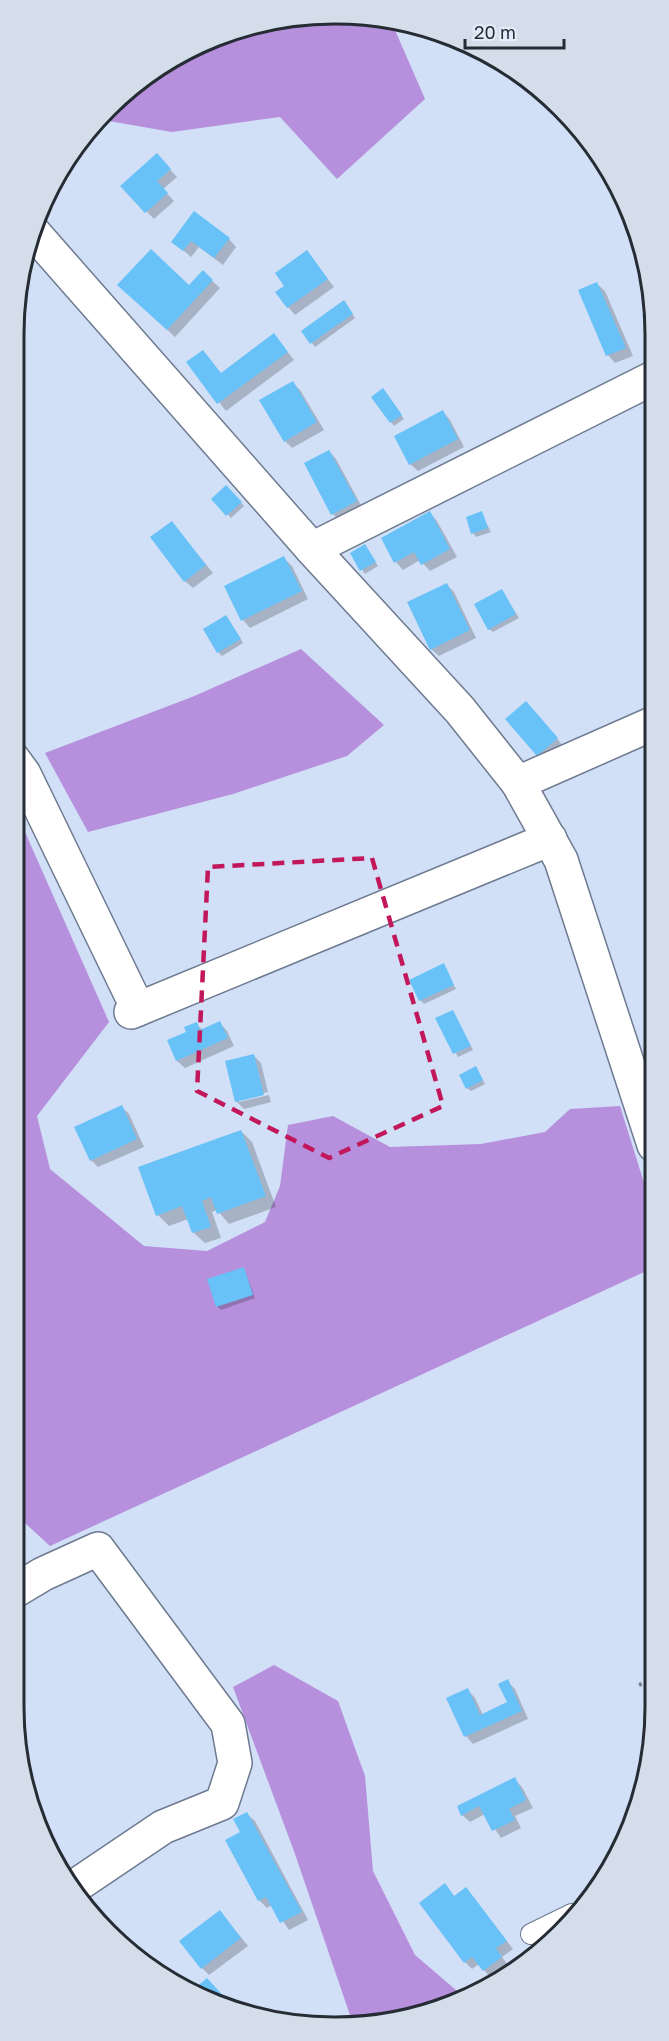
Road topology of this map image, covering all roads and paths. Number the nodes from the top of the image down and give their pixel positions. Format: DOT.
graph roads {
  1 [pos="37,247"];
  2 [pos="645,382"];
  3 [pos="312,549"];
  4 [pos="645,727"];
  5 [pos="24,774"];
  6 [pos="518,783"];
  7 [pos="550,839"];
  8 [pos="645,1117"];
  9 [pos="24,1586"];
  10 [pos="645,1683"];
  11 [pos="639,1685"];
  12 [pos="79,1884"];
  13 [pos="560,1920"];
  14 [pos="531,1934"];
  1 -- 3 [label="street"];
  2 -- 3 [label="street"];
  3 -- 6 [label="street"];
  4 -- 6 [label="street"];
  5 -- 7 [label="street"];
  6 -- 7 [label="street"];
  7 -- 8 [label="street"];
  9 -- 12 [label="street"];
  10 -- 11 [label="path"];
  13 -- 14 [label="lane"];
}
